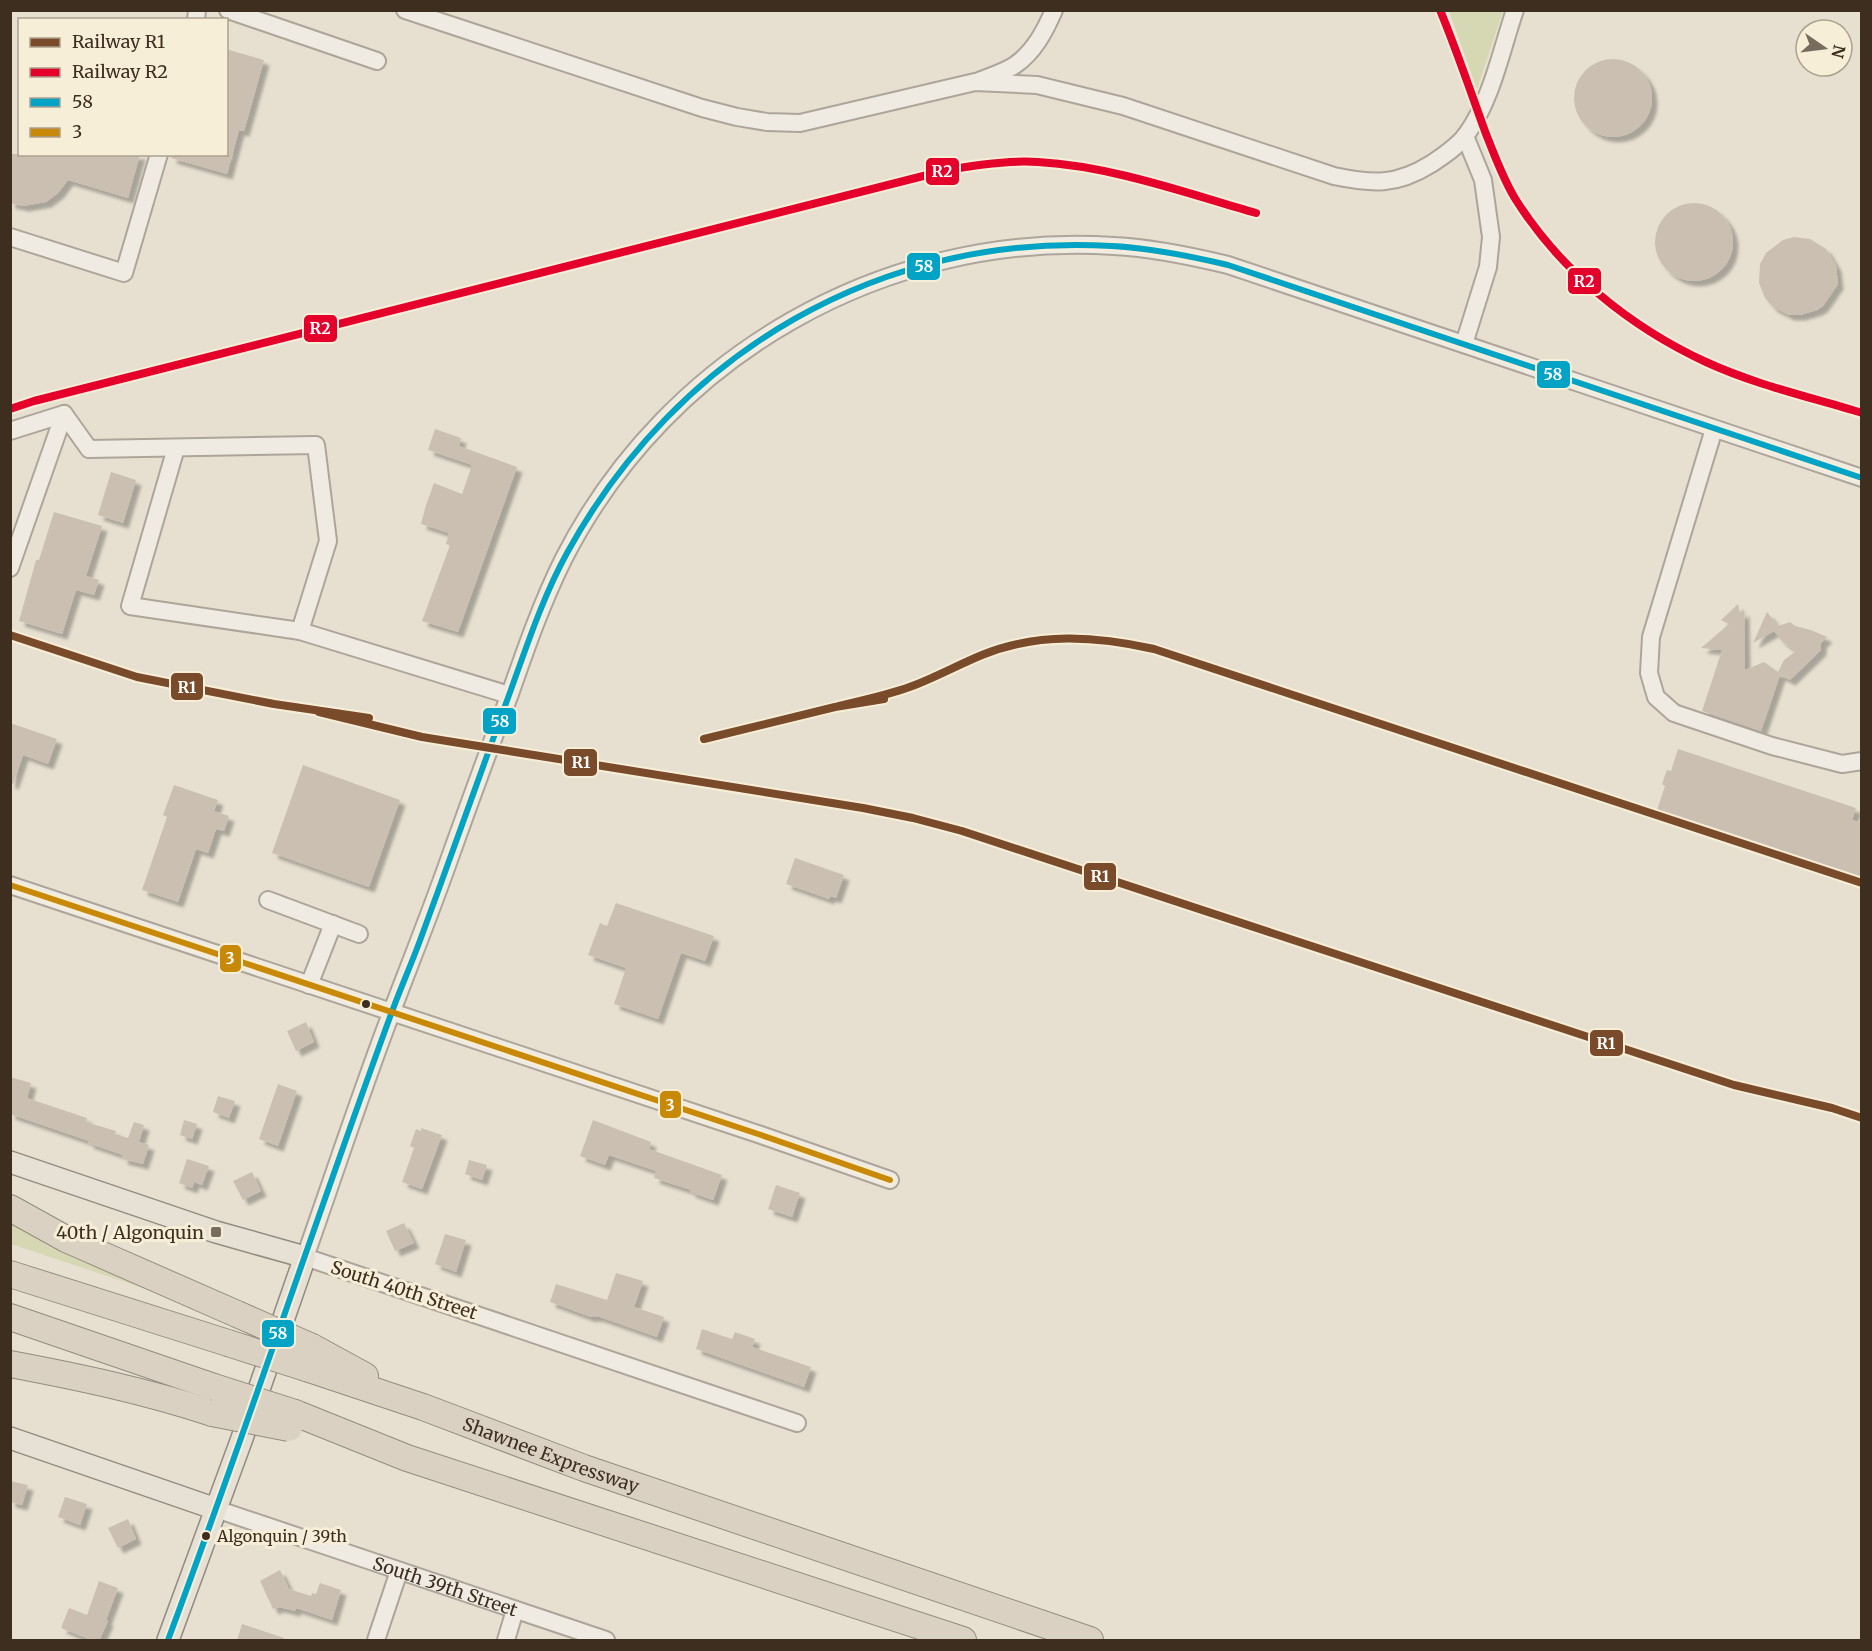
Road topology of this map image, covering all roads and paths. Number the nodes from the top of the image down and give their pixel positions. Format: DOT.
graph roads {
  1 [pos="228,10"];
  2 [pos="405,10"];
  3 [pos="1054,10"];
  4 [pos="1515,10"];
  5 [pos="377,61"];
  6 [pos="975,82"];
  7 [pos="1465,136"];
  8 [pos="158,156"];
  9 [pos="10,237"];
  10 [pos="1464,344"];
  11 [pos="64,414"];
  12 [pos="1714,429"];
  13 [pos="10,431"];
  14 [pos="176,448"];
  15 [pos="1862,478"];
  16 [pos="10,568"];
  17 [pos="300,631"];
  18 [pos="509,695"];
  19 [pos="1862,761"];
  20 [pos="10,885"];
  21 [pos="268,900"];
  22 [pos="333,924"];
  23 [pos="359,933"];
  24 [pos="309,985"];
  25 [pos="391,1012"];
  26 [pos="10,1162"];
  27 [pos="890,1180"];
  28 [pos="10,1208"];
  29 [pos="305,1257"];
  30 [pos="10,1274"];
  31 [pos="10,1317"];
  32 [pos="309,1358"];
  33 [pos="10,1364"];
  34 [pos="292,1421"];
  35 [pos="797,1423"];
  36 [pos="10,1438"];
  37 [pos="216,1509"];
  38 [pos="399,1571"];
  39 [pos="515,1610"];
  40 [pos="168,1641"];
  41 [pos="376,1641"];
  42 [pos="506,1641"];
  43 [pos="606,1641"];
  44 [pos="963,1641"];
  45 [pos="1090,1641"];
  1 -- 5 [label="street"];
  2 -- 6 [label="street"];
  3 -- 6 [label="street"];
  4 -- 7 [label="street"];
  6 -- 7 [label="street"];
  7 -- 10 [label="street"];
  8 -- 9 [label="street"];
  10 -- 12 [label="street"];
  10 -- 18 [label="street"];
  11 -- 13 [label="street"];
  11 -- 14 [label="street"];
  11 -- 16 [label="street"];
  12 -- 15 [label="street"];
  12 -- 19 [label="street"];
  14 -- 17 [label="street"];
  14 -- 17 [label="street"];
  17 -- 18 [label="street"];
  18 -- 25 [label="street"];
  20 -- 24 [label="street"];
  21 -- 22 [label="street"];
  22 -- 23 [label="street"];
  22 -- 24 [label="street"];
  24 -- 25 [label="street"];
  25 -- 27 [label="street"];
  25 -- 29 [label="street"];
  26 -- 29 [label="main road, South 40th Street"];
  28 -- 32 [label="highway, bridge"];
  29 -- 35 [label="street, South 40th Street"];
  29 -- 37 [label="main road"];
  30 -- 32 [label="highway, bridge"];
  31 -- 34 [label="highway, bridge"];
  32 -- 45 [label="highway, Shawnee Expressway"];
  33 -- 34 [label="highway, bridge"];
  34 -- 44 [label="highway"];
  36 -- 37 [label="main road, South 39th Street"];
  37 -- 38 [label="street, South 39th Street"];
  37 -- 40 [label="main road"];
  38 -- 39 [label="street, South 39th Street"];
  38 -- 41 [label="street"];
  39 -- 42 [label="street"];
  39 -- 43 [label="street, South 39th Street"];
}
